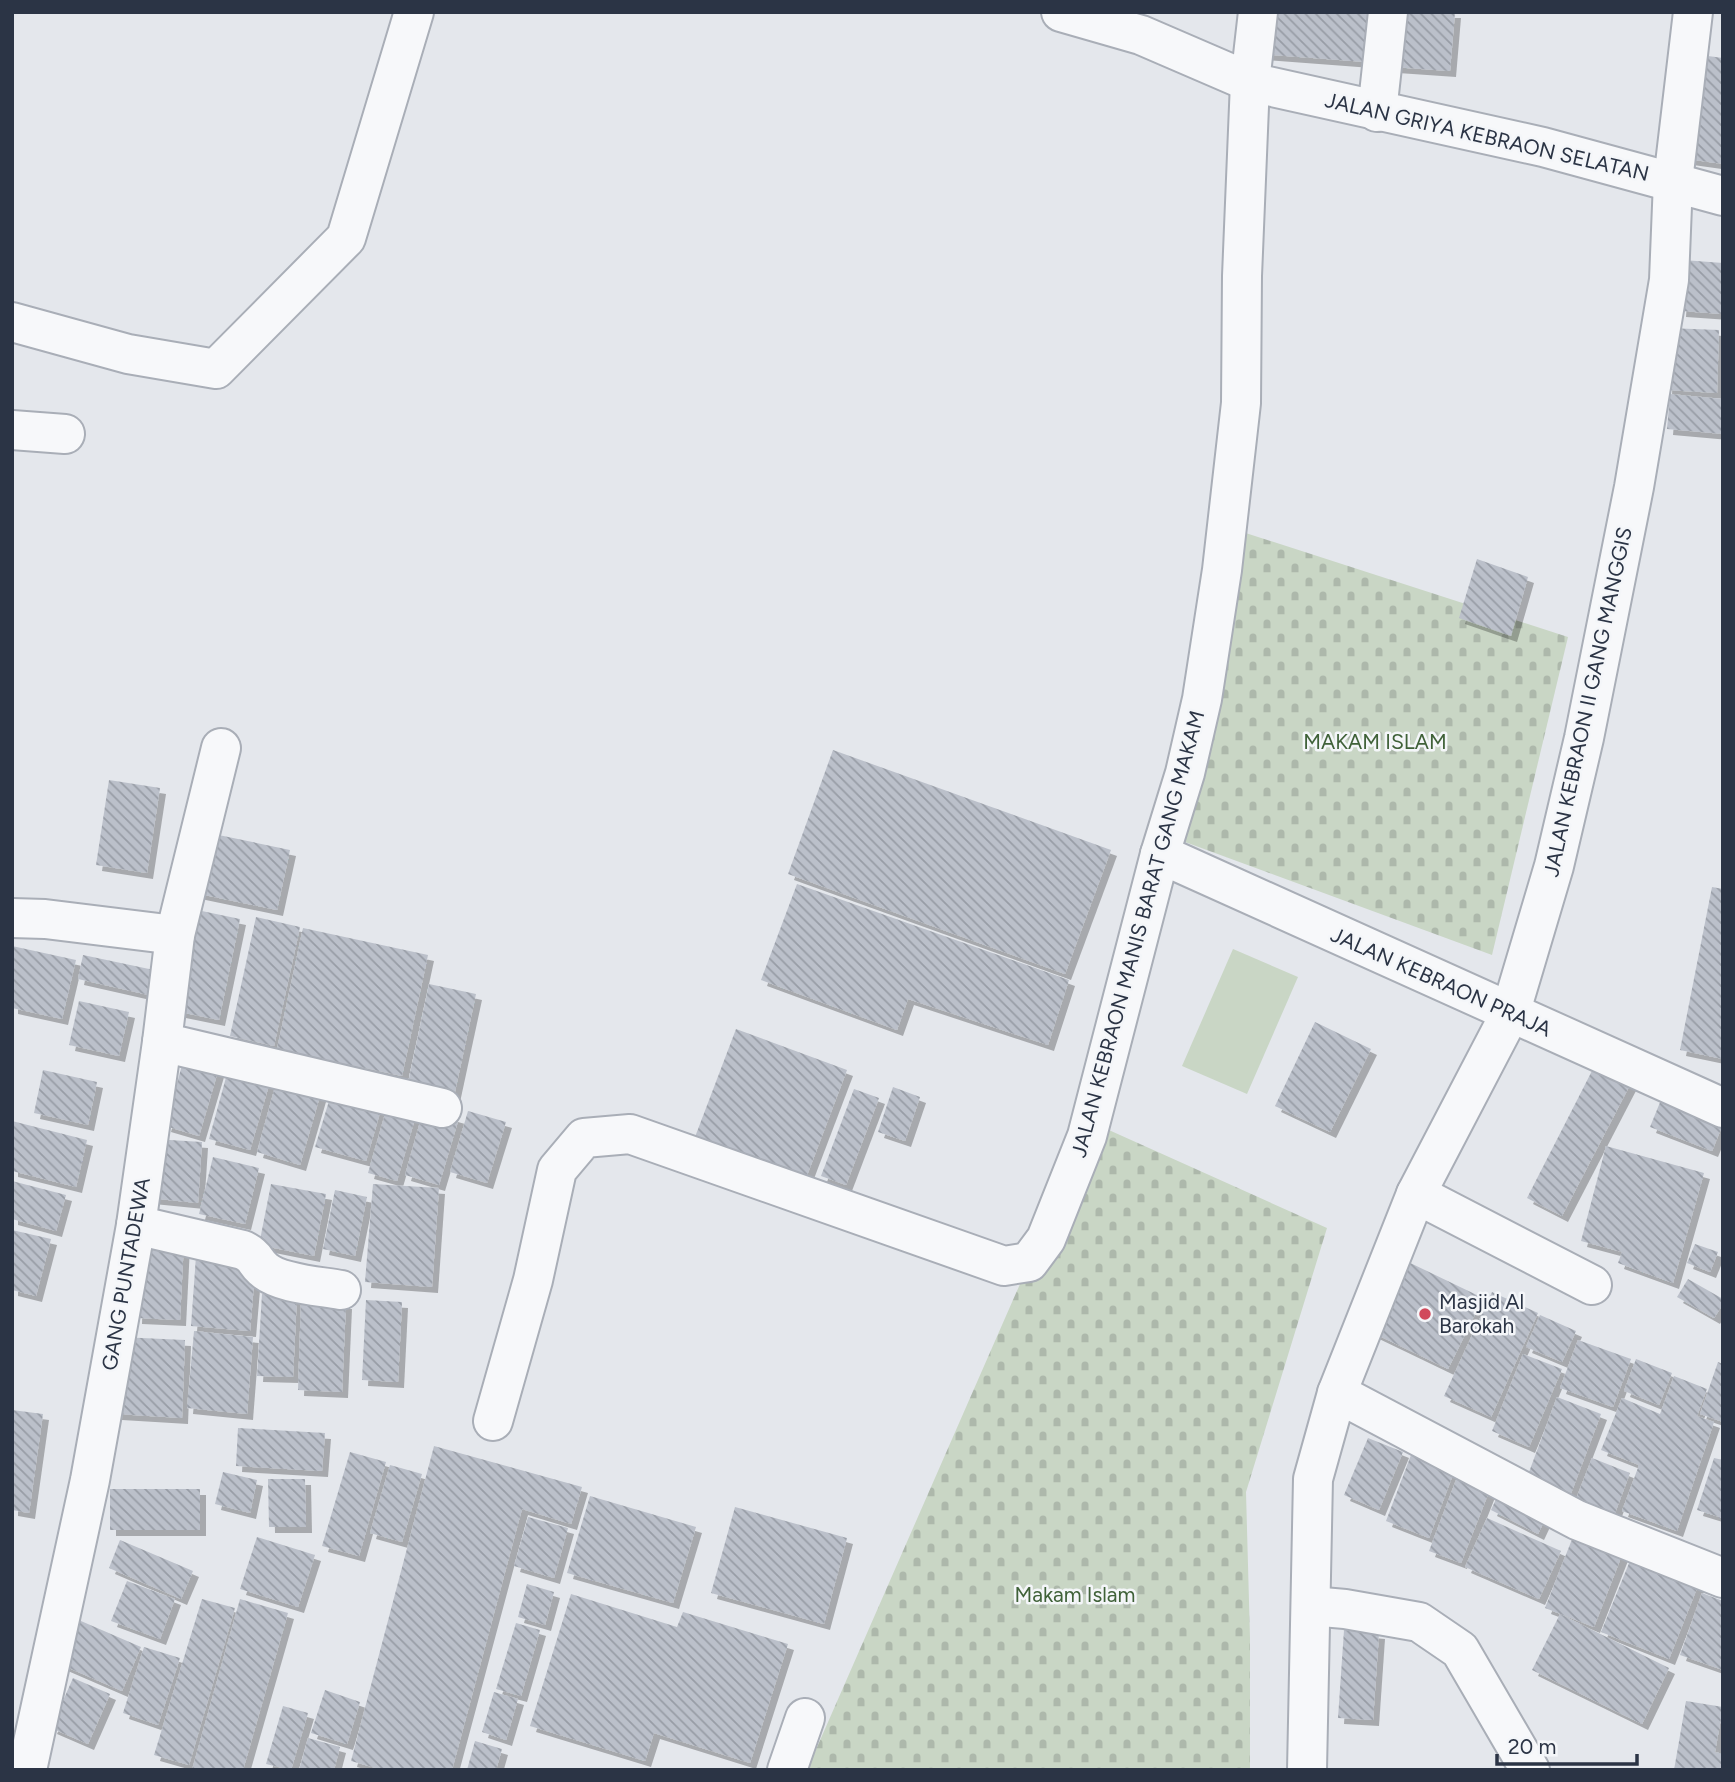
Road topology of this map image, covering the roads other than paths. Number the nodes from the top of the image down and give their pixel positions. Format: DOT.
graph roads {
  1 [pos="414,12"];
  2 [pos="1061,12"];
  3 [pos="1258,12"];
  4 [pos="1388,12"];
  5 [pos="1693,12"];
  6 [pos="1250,82"];
  7 [pos="1377,111"];
  8 [pos="1672,181"];
  9 [pos="1723,196"];
  10 [pos="12,322"];
  11 [pos="12,430"];
  12 [pos="65,434"];
  13 [pos="221,748"];
  14 [pos="1160,853"];
  15 [pos="12,918"];
  16 [pos="175,935"];
  17 [pos="1510,1014"];
  18 [pos="162,1042"];
  19 [pos="442,1108"];
  20 [pos="1723,1108"];
  21 [pos="1416,1194"];
  22 [pos="136,1225"];
  23 [pos="1592,1285"];
  24 [pos="341,1290"];
  25 [pos="1337,1393"];
  26 [pos="493,1420"];
  27 [pos="1723,1578"];
  28 [pos="1311,1606"];
  29 [pos="805,1718"];
  30 [pos="27,1770"];
  31 [pos="787,1770"];
  32 [pos="1307,1770"];
  33 [pos="1530,1770"];
  1 -- 10 [label="street"];
  2 -- 6 [label="street, JALAN GRIYA KEBRAON SELATAN"];
  3 -- 6 [label="street, JALAN KEBRAON MANIS BARAT GANG MAKAM"];
  4 -- 7 [label="street"];
  5 -- 8 [label="street, JALAN KEBRAON II GANG MANGGIS"];
  6 -- 7 [label="street, JALAN GRIYA KEBRAON SELATAN"];
  6 -- 14 [label="street, JALAN KEBRAON MANIS BARAT GANG MAKAM"];
  7 -- 8 [label="street, JALAN GRIYA KEBRAON SELATAN"];
  8 -- 9 [label="street, JALAN GRIYA KEBRAON SELATAN"];
  8 -- 17 [label="street, JALAN KEBRAON II GANG MANGGIS"];
  11 -- 12 [label="street"];
  13 -- 16 [label="street, GANG PUNTADEWA"];
  14 -- 17 [label="street, JALAN KEBRAON PRAJA"];
  14 -- 26 [label="street, JALAN KEBRAON MANIS BARAT GANG MAKAM"];
  15 -- 16 [label="street"];
  16 -- 18 [label="street, GANG PUNTADEWA"];
  17 -- 20 [label="street, JALAN KEBRAON PRAJA"];
  17 -- 21 [label="street, JALAN KEBRAON II GANG MANGGIS"];
  18 -- 19 [label="street"];
  18 -- 22 [label="street, GANG PUNTADEWA"];
  21 -- 23 [label="street"];
  21 -- 25 [label="street, JALAN KEBRAON II GANG MANGGIS"];
  22 -- 24 [label="street"];
  22 -- 30 [label="street, GANG PUNTADEWA"];
  25 -- 27 [label="street"];
  25 -- 28 [label="street, JALAN KEBRAON II GANG MANGGIS"];
  28 -- 32 [label="street, JALAN KEBRAON II GANG MANGGIS"];
  28 -- 33 [label="street"];
  29 -- 31 [label="street"];
}
